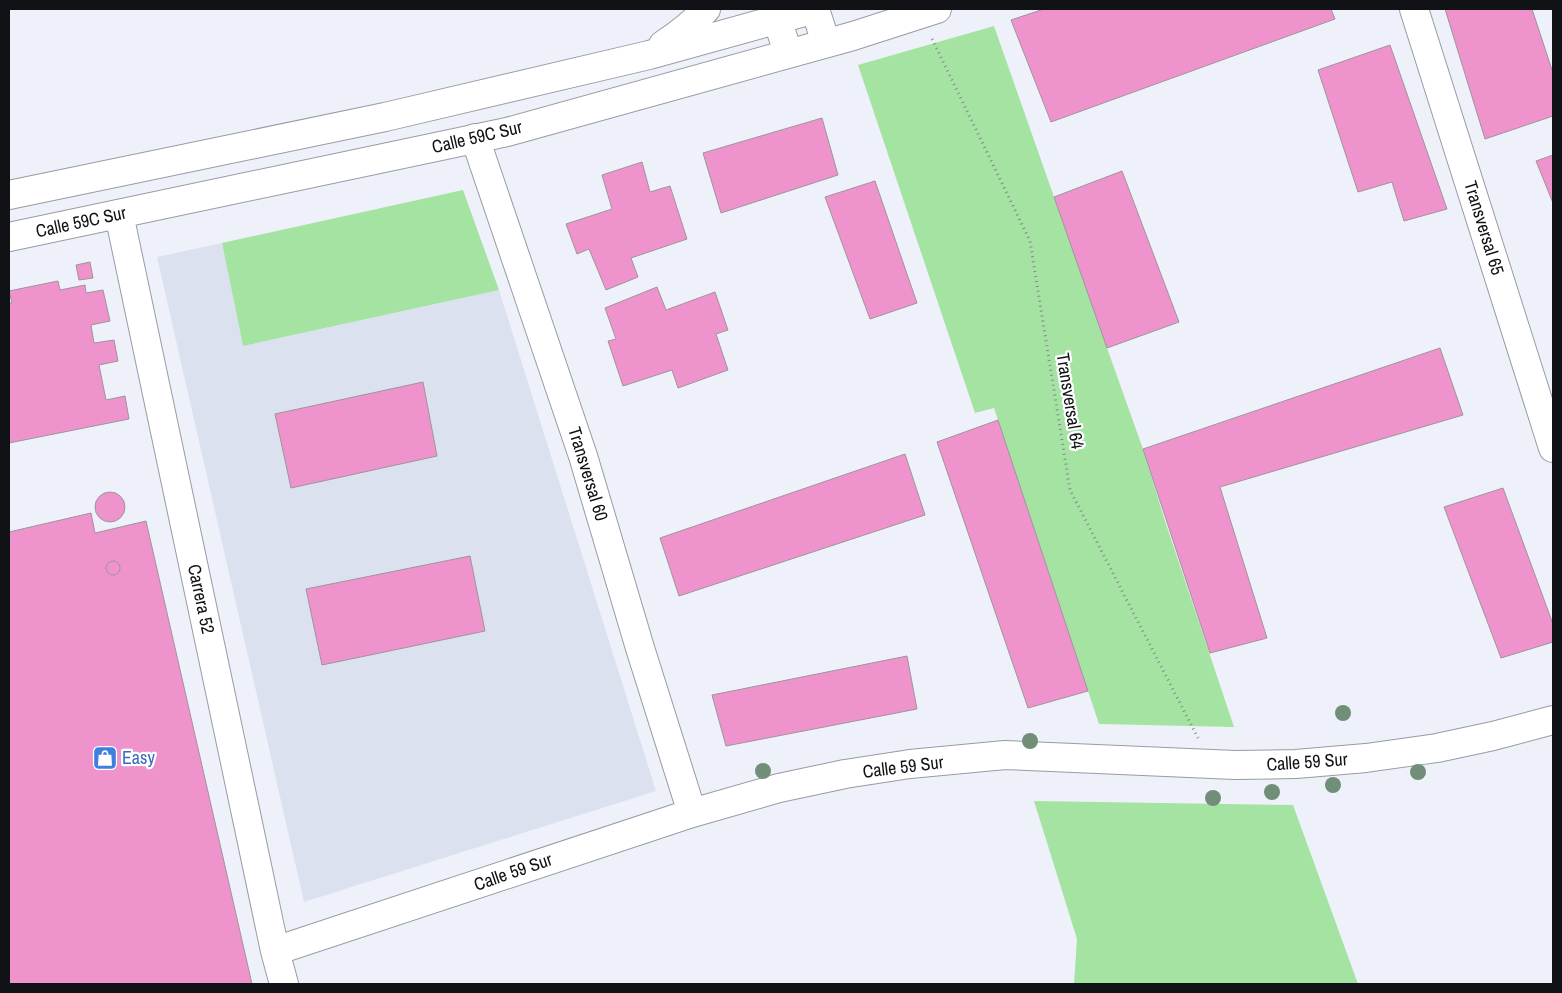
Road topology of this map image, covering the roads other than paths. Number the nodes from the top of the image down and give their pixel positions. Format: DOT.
graph roads {
  1 [pos="706,9"];
  2 [pos="815,9"];
  3 [pos="1414,9"];
  4 [pos="776,14"];
  5 [pos="933,20"];
  6 [pos="826,43"];
  7 [pos="788,53"];
  8 [pos="649,55"];
  9 [pos="475,138"];
  10 [pos="9,195"];
  11 [pos="119,214"];
  12 [pos="9,237"];
  13 [pos="1553,448"];
  14 [pos="1553,720"];
  15 [pos="692,813"];
  16 [pos="275,951"];
  17 [pos="284,984"];
  1 -- 8 [label="street"];
  2 -- 4 [label="street"];
  2 -- 6 [label="street"];
  3 -- 13 [label="street, Transversal 65"];
  4 -- 7 [label="street"];
  4 -- 8 [label="street"];
  5 -- 6 [label="street, Calle 59C Sur"];
  6 -- 7 [label="street, Calle 59C Sur"];
  7 -- 9 [label="street, Calle 59C Sur"];
  8 -- 10 [label="street"];
  9 -- 11 [label="street, Calle 59C Sur"];
  9 -- 15 [label="street, Transversal 60"];
  11 -- 12 [label="street, Calle 59C Sur"];
  11 -- 16 [label="street, Carrera 52"];
  14 -- 15 [label="street, Calle 59 Sur"];
  15 -- 16 [label="street, Calle 59 Sur"];
  16 -- 17 [label="street, Carrera 52"];
}
